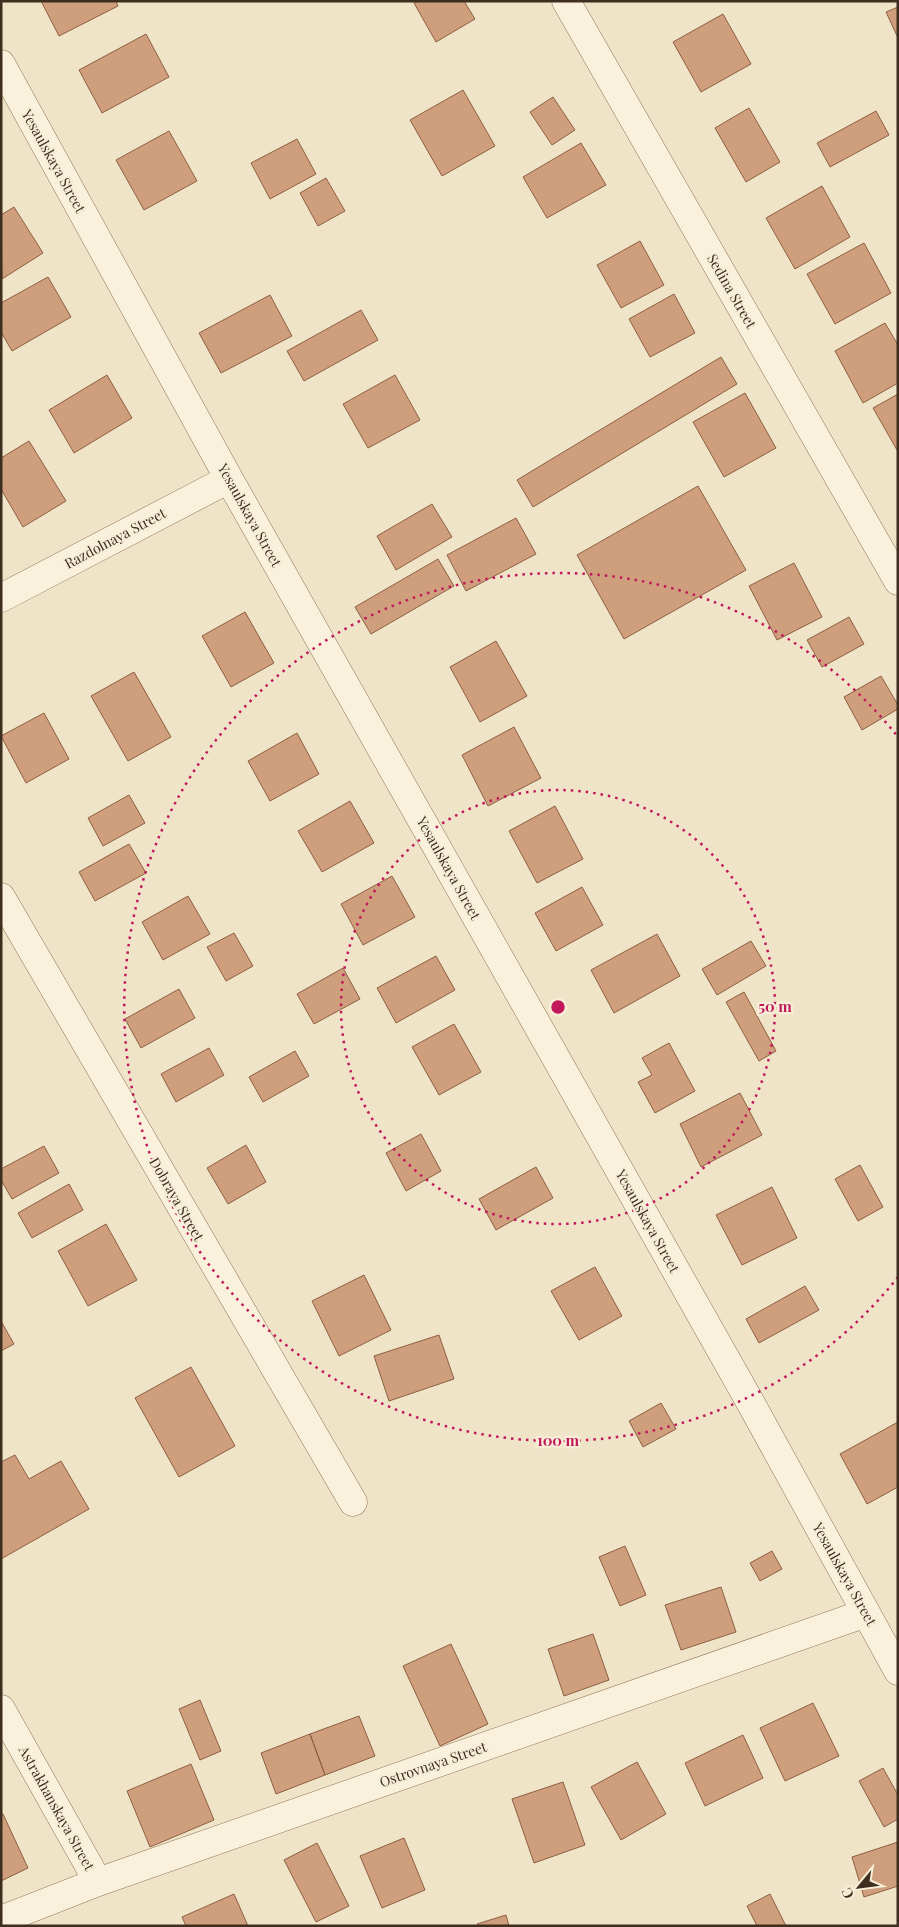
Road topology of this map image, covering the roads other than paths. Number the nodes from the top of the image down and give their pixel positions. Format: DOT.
graph roads {
  1 [pos="566,1"];
  2 [pos="1,64"];
  3 [pos="229,479"];
  4 [pos="898,581"];
  5 [pos="1,598"];
  6 [pos="1,897"];
  7 [pos="353,1502"];
  8 [pos="866,1612"];
  9 [pos="898,1671"];
  10 [pos="1,1709"];
  11 [pos="98,1882"];
  12 [pos="1,1920"];
  1 -- 4 [label="street, Sedina Street"];
  2 -- 3 [label="street, Yesaulskaya Street"];
  3 -- 5 [label="street, Razdolnaya Street"];
  3 -- 8 [label="street, Yesaulskaya Street"];
  6 -- 7 [label="street, Dobraya Street"];
  8 -- 9 [label="street, Yesaulskaya Street"];
  8 -- 11 [label="street, Ostrovnaya Street"];
  10 -- 11 [label="street, Astrakhanskaya Street"];
  11 -- 12 [label="street, Ostrovnaya Street"];
}
